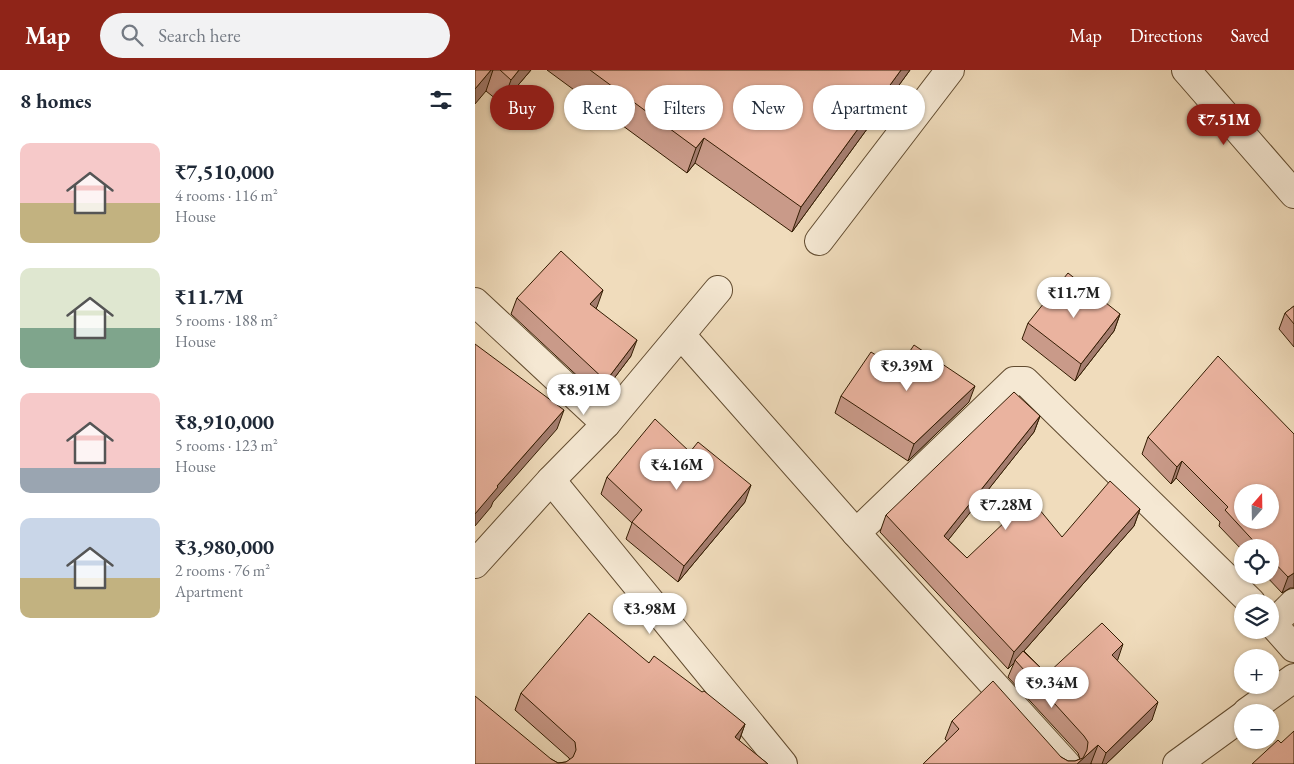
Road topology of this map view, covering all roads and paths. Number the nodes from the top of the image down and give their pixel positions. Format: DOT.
graph roads {
  1 [pos="950,70"];
  2 [pos="1186,70"];
  3 [pos="1294,194"];
  4 [pos="819,241"];
  5 [pos="717,290"];
  6 [pos="475,302"];
  7 [pos="681,335"];
  8 [pos="606,424"];
  9 [pos="551,480"];
  10 [pos="856,534"];
  11 [pos="475,564"];
  12 [pos="1243,594"];
  13 [pos="1294,603"];
  14 [pos="1279,616"];
  15 [pos="1279,630"];
  16 [pos="1294,648"];
  17 [pos="1294,678"];
  18 [pos="1258,704"];
  19 [pos="1234,723"];
  20 [pos="783,764"];
  21 [pos="1066,764"];
  22 [pos="1177,764"];
  1 -- 4 [label="street"];
  2 -- 3 [label="street"];
  5 -- 7 [label="street"];
  6 -- 8 [label="street"];
  7 -- 8 [label="street"];
  7 -- 10 [label="street"];
  8 -- 9 [label="street"];
  9 -- 11 [label="street"];
  9 -- 20 [label="street"];
  10 -- 12 [label="street"];
  10 -- 21 [label="street"];
  13 -- 14 [label="street"];
  15 -- 16 [label="street"];
  17 -- 18 [label="street"];
  19 -- 22 [label="street"];
}
